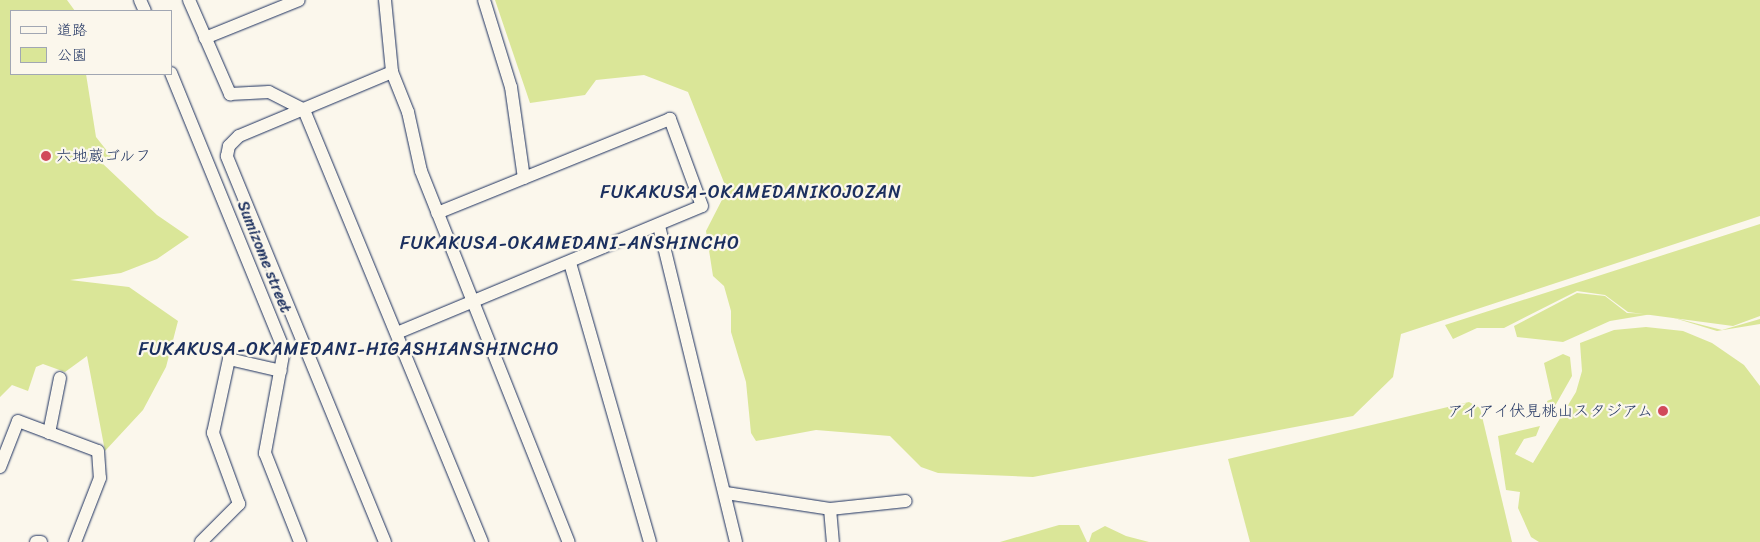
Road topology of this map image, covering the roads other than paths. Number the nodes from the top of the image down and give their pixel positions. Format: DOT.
graph roads {
  1 [pos="189,0"];
  2 [pos="299,0"];
  3 [pos="385,0"];
  4 [pos="484,0"];
  5 [pos="205,38"];
  6 [pos="392,72"];
  7 [pos="172,75"];
  8 [pos="304,110"];
  9 [pos="524,178"];
  10 [pos="437,213"];
  11 [pos="659,226"];
  12 [pos="570,263"];
  13 [pos="474,304"];
  14 [pos="397,333"];
  15 [pos="281,370"];
  16 [pos="60,378"];
  17 [pos="49,433"];
  18 [pos="0,467"];
  19 [pos="726,493"];
  20 [pos="906,501"];
  21 [pos="830,509"];
  22 [pos="36,542"];
  23 [pos="41,542"];
  24 [pos="75,542"];
  25 [pos="201,542"];
  26 [pos="300,542"];
  27 [pos="386,542"];
  28 [pos="482,542"];
  29 [pos="569,542"];
  30 [pos="650,542"];
  31 [pos="736,542"];
  32 [pos="833,542"];
  1 -- 5 [label="street"];
  2 -- 5 [label="street"];
  3 -- 6 [label="street"];
  4 -- 9 [label="street"];
  5 -- 8 [label="street"];
  6 -- 8 [label="street"];
  6 -- 10 [label="street"];
  7 -- 15 [label="street, Sumizome street"];
  8 -- 14 [label="street"];
  8 -- 27 [label="street"];
  9 -- 10 [label="street"];
  9 -- 11 [label="street"];
  10 -- 13 [label="street"];
  11 -- 12 [label="street"];
  11 -- 19 [label="street"];
  12 -- 13 [label="street"];
  12 -- 30 [label="street"];
  13 -- 14 [label="street"];
  13 -- 29 [label="street"];
  14 -- 28 [label="street"];
  15 -- 25 [label="street"];
  15 -- 26 [label="street, Sumizome street"];
  16 -- 17 [label="street"];
  17 -- 18 [label="street"];
  17 -- 24 [label="street"];
  19 -- 21 [label="street"];
  19 -- 31 [label="street"];
  20 -- 21 [label="street"];
  21 -- 32 [label="street"];
  22 -- 23 [label="street"];
}
